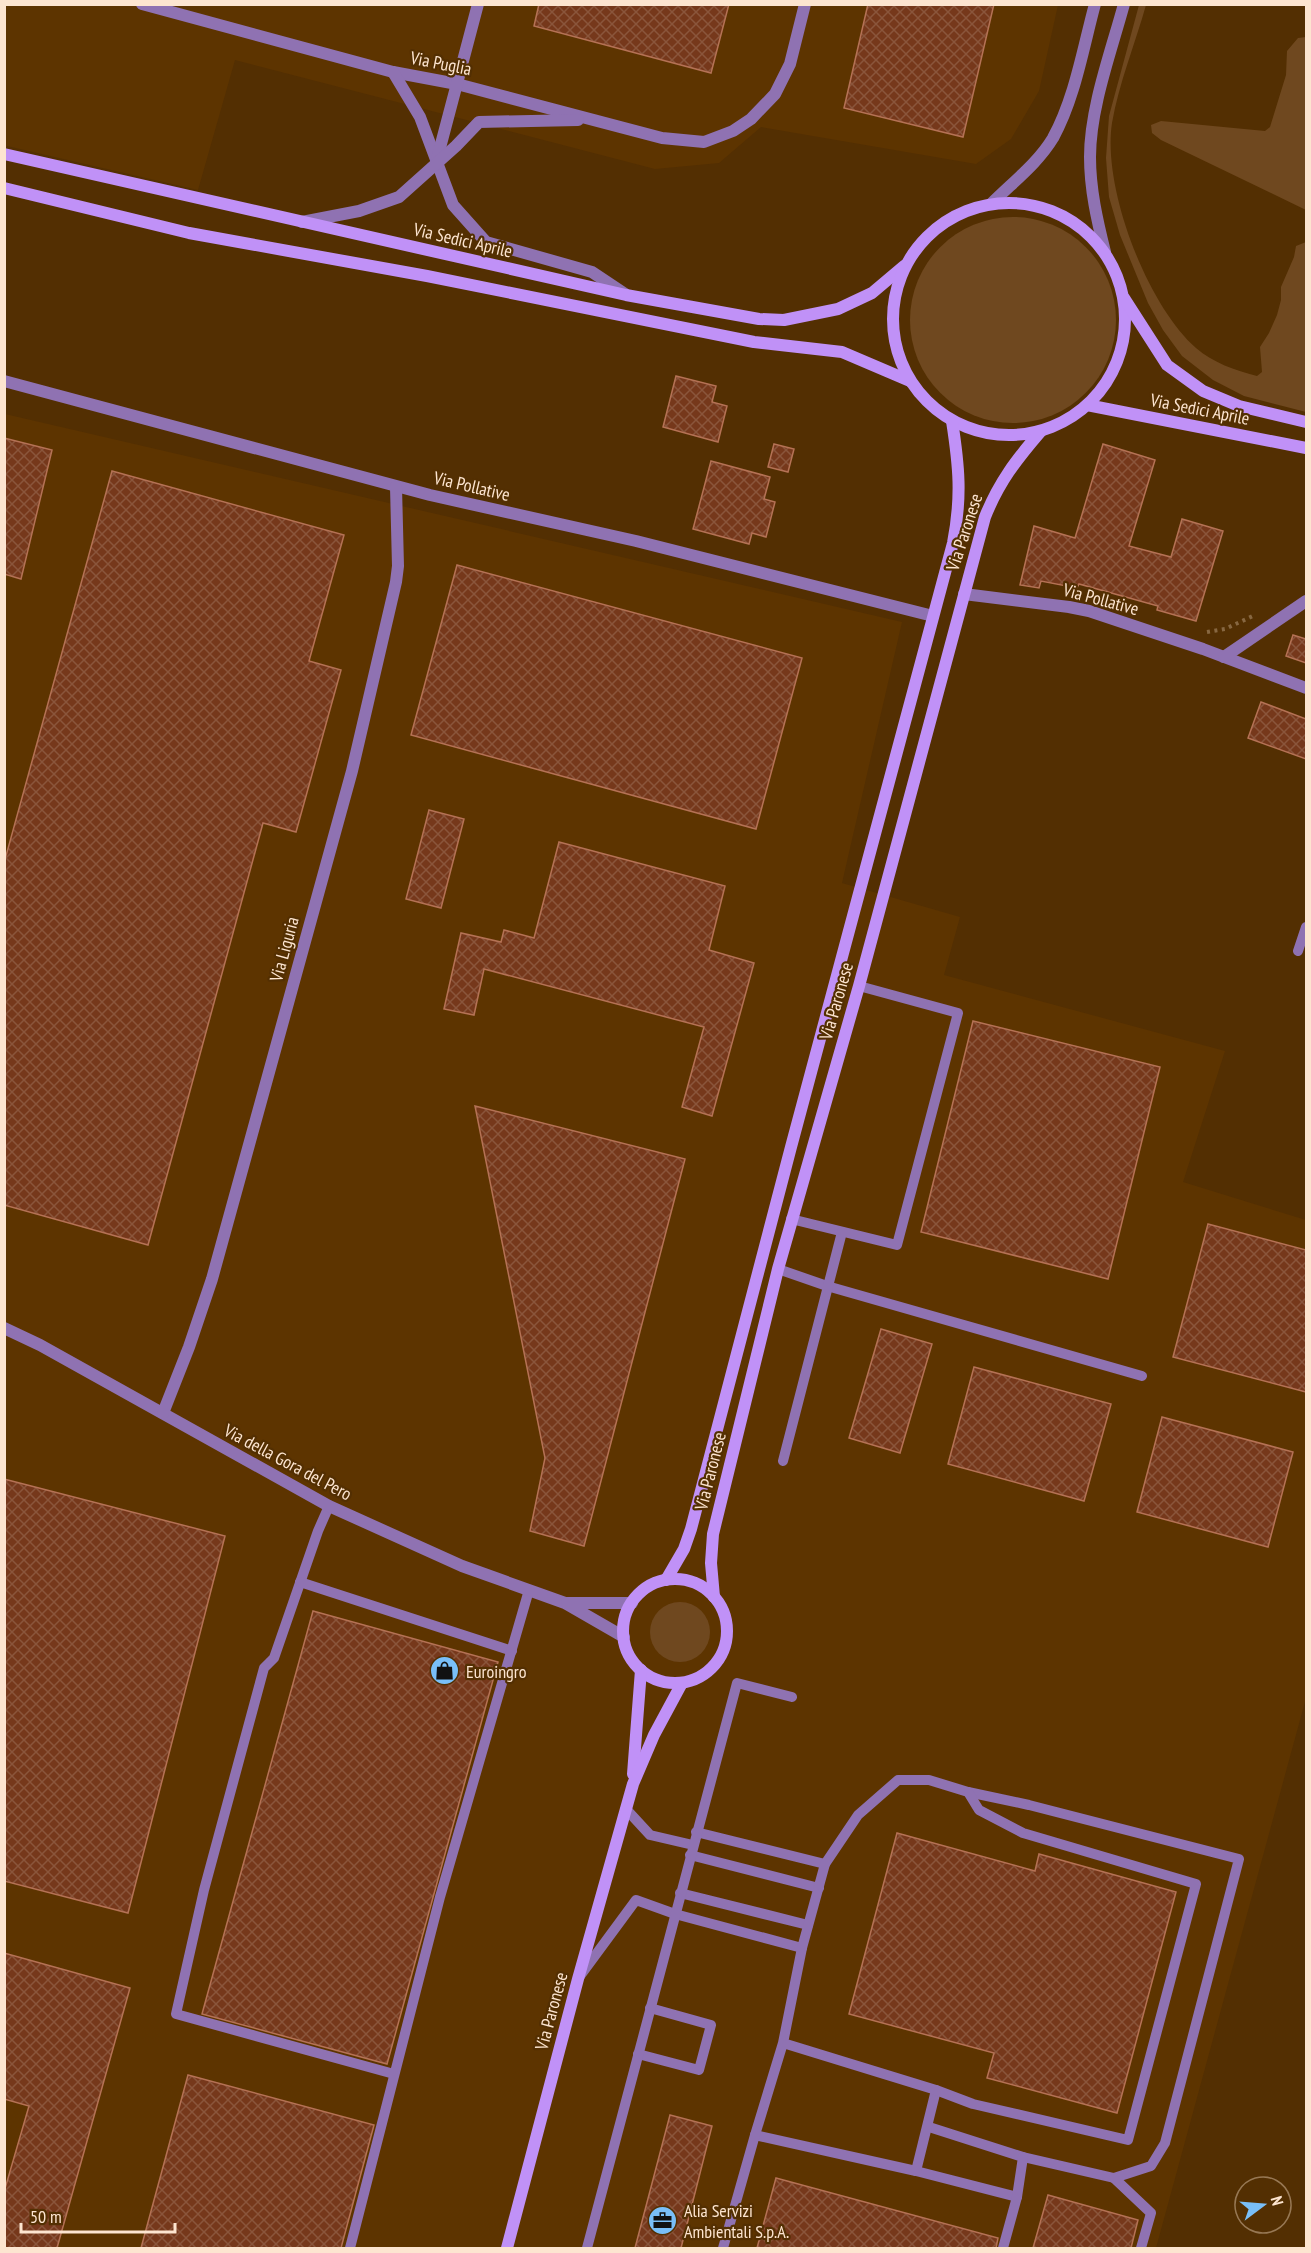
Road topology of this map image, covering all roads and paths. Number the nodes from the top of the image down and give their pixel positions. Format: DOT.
graph roads {
  1 [pos="478,4"];
  2 [pos="806,4"];
  3 [pos="1095,4"];
  4 [pos="1124,4"];
  5 [pos="145,5"];
  6 [pos="393,72"];
  7 [pos="458,84"];
  8 [pos="595,120"];
  9 [pos="4,154"];
  10 [pos="436,164"];
  11 [pos="4,188"];
  12 [pos="992,202"];
  13 [pos="300,222"];
  14 [pos="1105,252"];
  15 [pos="904,266"];
  16 [pos="626,295"];
  17 [pos="1124,297"];
  18 [pos="4,381"];
  19 [pos="910,381"];
  20 [pos="1087,405"];
  21 [pos="952,421"];
  22 [pos="1306,422"];
  23 [pos="1041,431"];
  24 [pos="1306,448"];
  25 [pos="396,487"];
  26 [pos="964,594"];
  27 [pos="1306,601"];
  28 [pos="1264,609"];
  29 [pos="933,616"];
  30 [pos="1207,632"];
  31 [pos="1224,657"];
  32 [pos="1306,688"];
  33 [pos="1306,927"];
  34 [pos="1298,951"];
  35 [pos="859,986"];
  36 [pos="791,1220"];
  37 [pos="842,1232"];
  38 [pos="778,1269"];
  39 [pos="827,1286"];
  40 [pos="4,1328"];
  41 [pos="1142,1376"];
  42 [pos="163,1413"];
  43 [pos="783,1461"];
  44 [pos="329,1506"];
  45 [pos="666,1580"];
  46 [pos="300,1582"];
  47 [pos="529,1590"];
  48 [pos="714,1597"];
  49 [pos="565,1603"];
  50 [pos="632,1603"];
  51 [pos="624,1637"];
  52 [pos="512,1651"];
  53 [pos="641,1671"];
  54 [pos="682,1683"];
  55 [pos="792,1697"];
  56 [pos="633,1784"];
  57 [pos="968,1792"];
  58 [pos="626,1809"];
  59 [pos="696,1832"];
  60 [pos="692,1850"];
  61 [pos="825,1864"];
  62 [pos="819,1888"];
  63 [pos="680,1893"];
  64 [pos="675,1914"];
  65 [pos="808,1925"];
  66 [pos="802,1948"];
  67 [pos="578,1979"];
  68 [pos="650,2008"];
  69 [pos="783,2043"];
  70 [pos="638,2054"];
  71 [pos="394,2074"];
  72 [pos="936,2090"];
  73 [pos="928,2127"];
  74 [pos="755,2135"];
  75 [pos="1023,2157"];
  76 [pos="916,2171"];
  77 [pos="1114,2178"];
  78 [pos="1017,2197"];
  79 [pos="350,2248"];
  80 [pos="507,2248"];
  81 [pos="587,2248"];
  82 [pos="723,2248"];
  83 [pos="1003,2248"];
  84 [pos="1141,2248"];
  1 -- 7 [label="street"];
  2 -- 8 [label="street, Via Puglia"];
  3 -- 12 [label="street"];
  4 -- 14 [label="street"];
  5 -- 6 [label="street, Via Puglia"];
  6 -- 7 [label="street, Via Puglia"];
  6 -- 10 [label="street"];
  7 -- 8 [label="street, Via Puglia"];
  7 -- 10 [label="street"];
  8 -- 10 [label="street"];
  9 -- 13 [label="main road, Via Sedici Aprile"];
  10 -- 13 [label="street"];
  10 -- 16 [label="street"];
  11 -- 19 [label="main road, Via Sedici Aprile"];
  12 -- 14 [label="main road, Via Sedici Aprile"];
  12 -- 15 [label="main road, Via Sedici Aprile"];
  13 -- 16 [label="main road, Via Sedici Aprile"];
  14 -- 17 [label="main road, Via Sedici Aprile"];
  15 -- 16 [label="main road, Via Sedici Aprile"];
  15 -- 19 [label="main road, Via Sedici Aprile"];
  17 -- 20 [label="main road, Via Sedici Aprile"];
  17 -- 22 [label="main road, Via Sedici Aprile"];
  18 -- 25 [label="street, Via Pollative"];
  19 -- 21 [label="main road, Via Sedici Aprile"];
  20 -- 23 [label="main road, Via Sedici Aprile"];
  20 -- 24 [label="main road, Via Sedici Aprile"];
  21 -- 23 [label="main road, Via Sedici Aprile"];
  21 -- 29 [label="main road, Via Paronese"];
  23 -- 26 [label="main road, Via Paronese"];
  25 -- 29 [label="street, Via Pollative"];
  25 -- 42 [label="street, Via Liguria"];
  26 -- 31 [label="street, Via Pollative"];
  26 -- 35 [label="main road, Via Paronese"];
  27 -- 31 [label="street"];
  28 -- 30 [label="path"];
  29 -- 45 [label="main road, Via Paronese"];
  31 -- 32 [label="street, Via Pollative"];
  33 -- 34 [label="lane"];
  35 -- 36 [label="main road, Via Paronese"];
  35 -- 37 [label="lane"];
  36 -- 37 [label="lane"];
  36 -- 38 [label="main road, Via Paronese"];
  37 -- 39 [label="lane"];
  38 -- 39 [label="lane"];
  38 -- 48 [label="main road, Via Paronese"];
  39 -- 41 [label="lane"];
  39 -- 43 [label="lane"];
  40 -- 42 [label="street, Via della Gora del Pero"];
  42 -- 44 [label="street, Via della Gora del Pero"];
  44 -- 46 [label="lane"];
  44 -- 47 [label="street, Via della Gora del Pero"];
  45 -- 48 [label="main road"];
  45 -- 50 [label="main road"];
  46 -- 52 [label="lane"];
  46 -- 71 [label="lane"];
  47 -- 49 [label="street, Via della Gora del Pero"];
  47 -- 52 [label="lane"];
  48 -- 54 [label="main road, Via Paronese"];
  49 -- 50 [label="street, Via della Gora del Pero"];
  49 -- 51 [label="street, Via della Gora del Pero"];
  50 -- 51 [label="main road"];
  51 -- 53 [label="main road"];
  52 -- 71 [label="lane"];
  53 -- 54 [label="main road"];
  53 -- 56 [label="main road, Via Paronese"];
  54 -- 56 [label="main road, Via Paronese"];
  55 -- 59 [label="lane"];
  56 -- 58 [label="main road, Via Paronese"];
  57 -- 61 [label="lane"];
  57 -- 72 [label="lane"];
  57 -- 77 [label="lane"];
  58 -- 60 [label="lane"];
  58 -- 67 [label="main road, Via Paronese"];
  59 -- 60 [label="lane"];
  59 -- 61 [label="lane"];
  60 -- 62 [label="lane"];
  60 -- 63 [label="lane"];
  61 -- 62 [label="lane"];
  62 -- 65 [label="lane"];
  63 -- 64 [label="lane"];
  63 -- 65 [label="lane"];
  64 -- 66 [label="lane"];
  64 -- 67 [label="lane"];
  64 -- 68 [label="lane"];
  65 -- 66 [label="lane"];
  66 -- 69 [label="lane"];
  67 -- 80 [label="main road, Via Paronese"];
  68 -- 70 [label="lane"];
  68 -- 70 [label="lane"];
  69 -- 72 [label="lane"];
  69 -- 74 [label="lane"];
  70 -- 81 [label="lane"];
  71 -- 79 [label="lane"];
  72 -- 73 [label="lane"];
  73 -- 75 [label="lane"];
  73 -- 76 [label="lane"];
  74 -- 76 [label="lane"];
  74 -- 82 [label="lane"];
  75 -- 77 [label="lane"];
  75 -- 78 [label="lane"];
  76 -- 78 [label="lane"];
  77 -- 84 [label="lane"];
  78 -- 83 [label="lane"];
}
